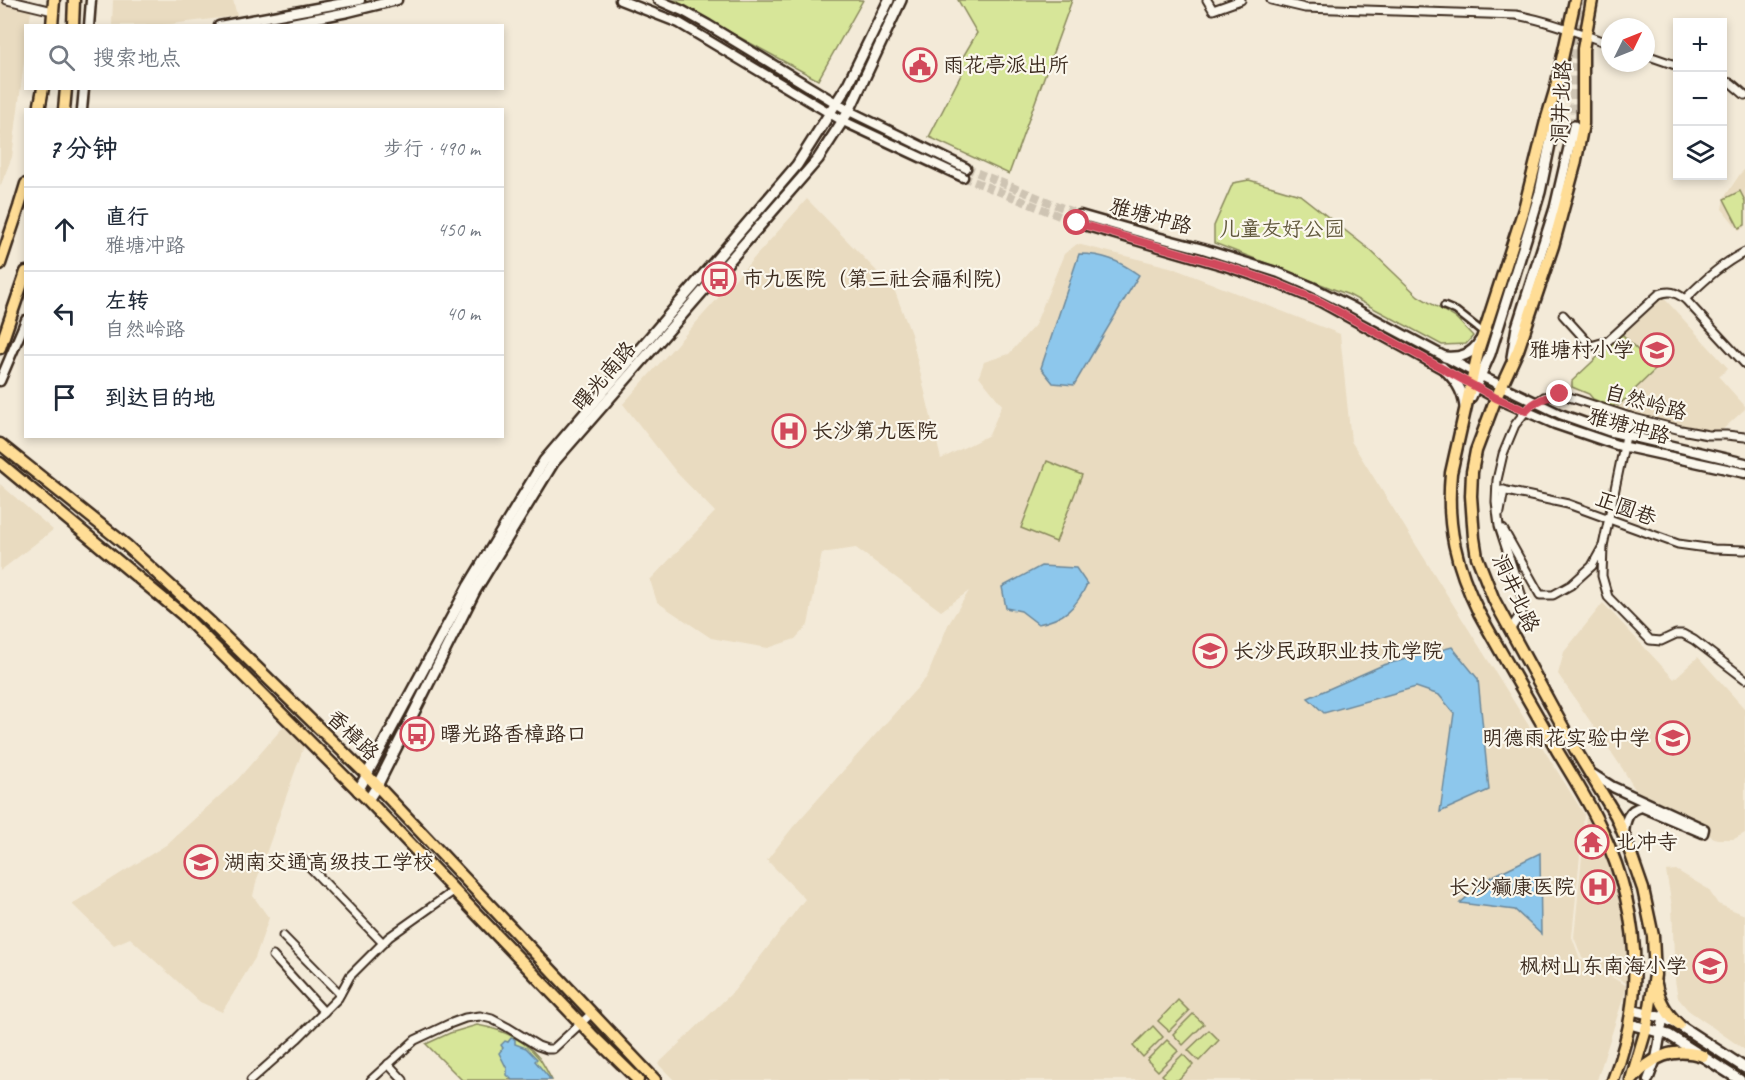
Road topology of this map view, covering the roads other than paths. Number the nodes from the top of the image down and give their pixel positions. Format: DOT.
graph roads {
  1 [pos="7,0"];
  2 [pos="74,0"];
  3 [pos="92,0"];
  4 [pos="360,0"];
  5 [pos="397,0"];
  6 [pos="620,0"];
  7 [pos="658,0"];
  8 [pos="889,0"];
  9 [pos="901,0"];
  10 [pos="1208,0"];
  11 [pos="1241,0"];
  12 [pos="1270,0"];
  13 [pos="1575,0"];
  14 [pos="1592,0"];
  15 [pos="347,5"];
  16 [pos="54,6"];
  17 [pos="52,24"];
  18 [pos="73,24"];
  19 [pos="89,24"];
  20 [pos="231,24"];
  21 [pos="283,24"];
  22 [pos="1568,30"];
  23 [pos="1586,35"];
  24 [pos="1601,41"];
  25 [pos="1655,58"];
  26 [pos="1673,65"];
  27 [pos="1727,82"];
  28 [pos="43,90"];
  29 [pos="66,90"];
  30 [pos="84,90"];
  31 [pos="1745,95"];
  32 [pos="836,104"];
  33 [pos="39,108"];
  34 [pos="64,108"];
  35 [pos="82,108"];
  36 [pos="849,111"];
  37 [pos="829,114"];
  38 [pos="843,121"];
  39 [pos="1554,125"];
  40 [pos="1574,126"];
  41 [pos="966,168"];
  42 [pos="963,177"];
  43 [pos="24,190"];
  44 [pos="1745,252"];
  45 [pos="0,264"];
  46 [pos="24,278"];
  47 [pos="1685,299"];
  48 [pos="1444,306"];
  49 [pos="1563,315"];
  50 [pos="24,325"];
  51 [pos="1483,335"];
  52 [pos="0,348"];
  53 [pos="1445,357"];
  54 [pos="1745,364"];
  55 [pos="1442,367"];
  56 [pos="1510,368"];
  57 [pos="1475,379"];
  58 [pos="0,381"];
  59 [pos="1501,386"];
  60 [pos="1496,398"];
  61 [pos="1536,403"];
  62 [pos="1466,410"];
  63 [pos="1526,411"];
  64 [pos="1630,417"];
  65 [pos="1627,436"];
  66 [pos="1745,437"];
  67 [pos="0,444"];
  68 [pos="1624,446"];
  69 [pos="0,463"];
  70 [pos="1745,463"];
  71 [pos="1745,473"];
  72 [pos="1501,489"];
  73 [pos="1609,519"];
  74 [pos="1603,546"];
  75 [pos="1745,550"];
  76 [pos="1510,630"];
  77 [pos="1745,679"];
  78 [pos="1585,765"];
  79 [pos="366,774"];
  80 [pos="378,786"];
  81 [pos="358,791"];
  82 [pos="369,800"];
  83 [pos="1624,835"];
  84 [pos="304,861"];
  85 [pos="455,890"];
  86 [pos="283,936"];
  87 [pos="383,943"];
  88 [pos="273,956"];
  89 [pos="1654,975"];
  90 [pos="340,994"];
  91 [pos="1632,1010"];
  92 [pos="324,1012"];
  93 [pos="592,1012"];
  94 [pos="1649,1014"];
  95 [pos="1664,1014"];
  96 [pos="581,1023"];
  97 [pos="1630,1023"];
  98 [pos="1679,1024"];
  99 [pos="1646,1028"];
  100 [pos="1661,1032"];
  101 [pos="1703,1056"];
  102 [pos="1656,1059"];
  103 [pos="388,1064"];
  104 [pos="1745,1068"];
  105 [pos="1614,1078"];
  106 [pos="251,1080"];
  107 [pos="371,1080"];
  108 [pos="403,1080"];
  109 [pos="638,1080"];
  110 [pos="655,1080"];
  111 [pos="1631,1080"];
  112 [pos="1648,1080"];
  113 [pos="1740,1080"];
  1 -- 16 [label="street"];
  2 -- 18 [label="main road"];
  3 -- 19 [label="street"];
  4 -- 15 [label="street"];
  5 -- 15 [label="street"];
  6 -- 37 [label="street"];
  7 -- 32 [label="street"];
  8 -- 32 [label="main road, 曙光南路"];
  9 -- 36 [label="main road, 曙光南路"];
  10 -- 11 [label="street"];
  12 -- 22 [label="street"];
  13 -- 22 [label="main road, 洞井北路"];
  14 -- 23 [label="main road, 洞井北路"];
  15 -- 20 [label="street"];
  15 -- 21 [label="street"];
  16 -- 17 [label="main road"];
  22 -- 23 [label="street"];
  22 -- 51 [label="main road, 洞井北路"];
  23 -- 24 [label="street"];
  23 -- 56 [label="main road, 洞井北路"];
  25 -- 26 [label="street"];
  27 -- 31 [label="street"];
  28 -- 33 [label="main road"];
  29 -- 34 [label="main road"];
  30 -- 35 [label="street"];
  32 -- 36 [label="street"];
  32 -- 37 [label="main road, 曙光南路"];
  36 -- 38 [label="main road, 曙光南路"];
  36 -- 41 [label="street"];
  37 -- 38 [label="street"];
  37 -- 79 [label="main road, 曙光南路"];
  38 -- 42 [label="street"];
  38 -- 80 [label="main road, 曙光南路"];
  39 -- 57 [label="main road"];
  40 -- 56 [label="main road"];
  43 -- 45 [label="main road"];
  44 -- 47 [label="street"];
  46 -- 52 [label="main road"];
  47 -- 49 [label="street"];
  47 -- 54 [label="street"];
  48 -- 51 [label="street"];
  50 -- 58 [label="street"];
  51 -- 53 [label="main road"];
  51 -- 57 [label="main road, 洞井北路"];
  53 -- 55 [label="street, 雅塘冲路"];
  53 -- 57 [label="street, 雅塘冲路"];
  55 -- 57 [label="street, 雅塘冲路"];
  55 -- 62 [label="main road"];
  56 -- 59 [label="main road, 洞井北路"];
  57 -- 59 [label="street, 雅塘冲路"];
  57 -- 60 [label="street, 雅塘冲路"];
  57 -- 62 [label="main road, 洞井北路"];
  59 -- 60 [label="main road, 洞井北路"];
  59 -- 61 [label="street, 雅塘冲路"];
  60 -- 63 [label="street, 雅塘冲路"];
  60 -- 76 [label="main road, 洞井北路"];
  61 -- 63 [label="street, 自然岭路"];
  61 -- 64 [label="street, 自然岭路"];
  61 -- 65 [label="street, 雅塘冲路"];
  62 -- 91 [label="main road, 洞井北路"];
  63 -- 68 [label="street, 雅塘冲路"];
  63 -- 72 [label="street, 自然岭路"];
  64 -- 65 [label="street"];
  64 -- 66 [label="street, 自然岭路"];
  65 -- 68 [label="street"];
  65 -- 70 [label="street, 雅塘冲路"];
  67 -- 79 [label="main road, 香樟路"];
  68 -- 71 [label="street, 雅塘冲路"];
  68 -- 73 [label="street"];
  69 -- 81 [label="main road, 香樟路"];
  72 -- 73 [label="street, 正圆巷"];
  72 -- 74 [label="street"];
  72 -- 76 [label="street, 自然岭路"];
  73 -- 74 [label="street"];
  73 -- 75 [label="street, 正圆巷"];
  74 -- 77 [label="street"];
  76 -- 78 [label="main road, 洞井北路"];
  78 -- 83 [label="main road, 洞井北路"];
  78 -- 83 [label="street"];
  79 -- 80 [label="main road, 香樟路"];
  79 -- 81 [label="main road, 曙光南路"];
  80 -- 82 [label="main road, 曙光南路"];
  80 -- 93 [label="main road, 香樟路"];
  81 -- 82 [label="main road, 香樟路"];
  82 -- 85 [label="main road, 香樟路"];
  83 -- 89 [label="main road, 洞井北路"];
  84 -- 87 [label="street"];
  85 -- 87 [label="street"];
  85 -- 96 [label="main road, 香樟路"];
  86 -- 90 [label="street"];
  87 -- 90 [label="street"];
  88 -- 92 [label="street"];
  89 -- 94 [label="main road, 洞井北路"];
  89 -- 95 [label="main road"];
  90 -- 92 [label="street"];
  91 -- 94 [label="main road"];
  91 -- 97 [label="main road, 洞井北路"];
  92 -- 106 [label="street"];
  93 -- 96 [label="street"];
  93 -- 110 [label="main road, 香樟路"];
  94 -- 95 [label="main road"];
  94 -- 99 [label="main road, 洞井北路"];
  95 -- 98 [label="main road"];
  95 -- 100 [label="street"];
  96 -- 103 [label="street"];
  96 -- 109 [label="main road, 香樟路"];
  97 -- 99 [label="main road"];
  97 -- 105 [label="main road, 洞井北路"];
  98 -- 104 [label="main road"];
  99 -- 100 [label="main road"];
  99 -- 111 [label="main road, 洞井北路"];
  100 -- 101 [label="main road"];
  100 -- 102 [label="street"];
  101 -- 102 [label="main road"];
  101 -- 113 [label="main road"];
  102 -- 111 [label="main road"];
  102 -- 112 [label="street"];
  103 -- 107 [label="street"];
  103 -- 108 [label="street"];
}
